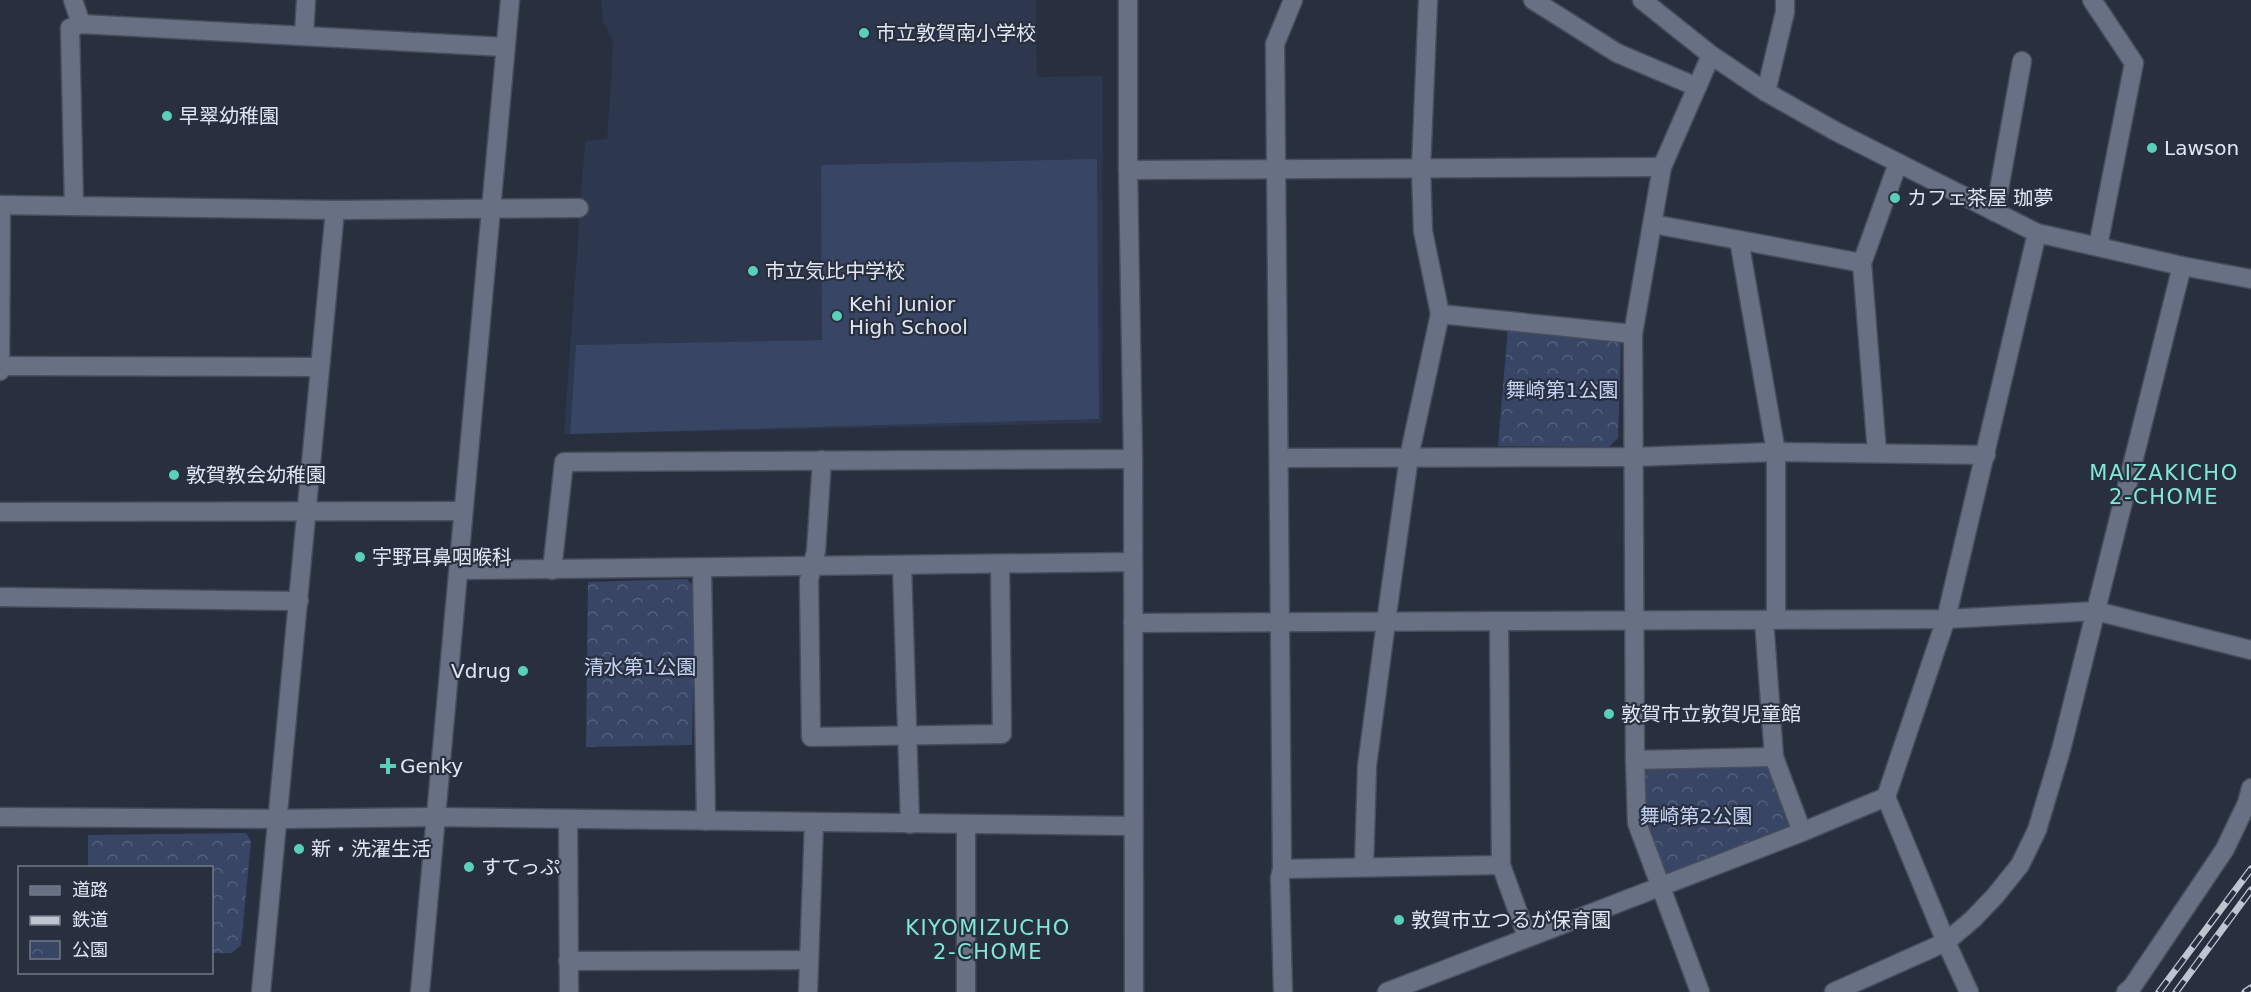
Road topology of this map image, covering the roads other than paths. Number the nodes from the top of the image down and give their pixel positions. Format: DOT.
graph roads {
  1 [pos="73,0"];
  2 [pos="306,0"];
  3 [pos="510,0"];
  4 [pos="1128,0"];
  5 [pos="1293,0"];
  6 [pos="1428,0"];
  7 [pos="1533,0"];
  8 [pos="1642,0"];
  9 [pos="1785,0"];
  10 [pos="2092,0"];
  11 [pos="81,24"];
  12 [pos="304,36"];
  13 [pos="506,47"];
  14 [pos="1711,56"];
  15 [pos="2022,61"];
  16 [pos="1697,87"];
  17 [pos="1766,92"];
  18 [pos="1898,163"];
  19 [pos="1662,167"];
  20 [pos="1421,169"];
  21 [pos="1128,170"];
  22 [pos="1278,170"];
  23 [pos="1,205"];
  24 [pos="74,206"];
  25 [pos="579,208"];
  26 [pos="335,210"];
  27 [pos="490,210"];
  28 [pos="1995,212"];
  29 [pos="1653,224"];
  30 [pos="2037,233"];
  31 [pos="1739,240"];
  32 [pos="2098,246"];
  33 [pos="1862,263"];
  34 [pos="2182,266"];
  35 [pos="2251,279"];
  36 [pos="1440,314"];
  37 [pos="1633,334"];
  38 [pos="0,366"];
  39 [pos="319,367"];
  40 [pos="0,371"];
  41 [pos="1776,452"];
  42 [pos="1877,453"];
  43 [pos="1986,455"];
  44 [pos="1409,457"];
  45 [pos="1632,457"];
  46 [pos="1279,458"];
  47 [pos="1133,459"];
  48 [pos="822,460"];
  49 [pos="306,511"];
  50 [pos="463,511"];
  51 [pos="0,512"];
  52 [pos="1133,562"];
  53 [pos="1000,564"];
  54 [pos="902,565"];
  55 [pos="812,567"];
  56 [pos="702,568"];
  57 [pos="459,570"];
  58 [pos="552,570"];
  59 [pos="0,597"];
  60 [pos="299,601"];
  61 [pos="2096,611"];
  62 [pos="1946,619"];
  63 [pos="1635,620"];
  64 [pos="1770,620"];
  65 [pos="1499,621"];
  66 [pos="1386,622"];
  67 [pos="1133,623"];
  68 [pos="1280,623"];
  69 [pos="2251,650"];
  70 [pos="907,736"];
  71 [pos="1774,757"];
  72 [pos="1635,760"];
  73 [pos="1886,797"];
  74 [pos="2250,798"];
  75 [pos="0,817"];
  76 [pos="436,818"];
  77 [pos="278,819"];
  78 [pos="568,819"];
  79 [pos="706,821"];
  80 [pos="814,822"];
  81 [pos="910,824"];
  82 [pos="966,824"];
  83 [pos="1133,826"];
  84 [pos="1802,832"];
  85 [pos="1501,865"];
  86 [pos="1364,867"];
  87 [pos="1282,869"];
  88 [pos="1660,886"];
  89 [pos="1527,937"];
  90 [pos="1946,942"];
  91 [pos="808,960"];
  92 [pos="568,961"];
  93 [pos="261,992"];
  94 [pos="420,992"];
  95 [pos="569,992"];
  96 [pos="808,992"];
  97 [pos="966,992"];
  98 [pos="1134,992"];
  99 [pos="1283,992"];
  100 [pos="1387,992"];
  101 [pos="1700,992"];
  102 [pos="1834,992"];
  103 [pos="1969,992"];
  104 [pos="2126,992"];
  1 -- 11 [label="street"];
  2 -- 12 [label="street"];
  3 -- 13 [label="street"];
  4 -- 21 [label="street"];
  5 -- 22 [label="street"];
  6 -- 20 [label="street"];
  7 -- 16 [label="street"];
  8 -- 14 [label="street"];
  9 -- 17 [label="street"];
  10 -- 32 [label="street"];
  11 -- 12 [label="street"];
  11 -- 24 [label="street"];
  12 -- 13 [label="street"];
  13 -- 27 [label="street"];
  14 -- 16 [label="street"];
  14 -- 17 [label="street"];
  15 -- 28 [label="street"];
  16 -- 19 [label="street"];
  17 -- 18 [label="street"];
  18 -- 28 [label="street"];
  18 -- 33 [label="street"];
  19 -- 20 [label="street"];
  19 -- 29 [label="street"];
  20 -- 22 [label="street"];
  20 -- 36 [label="street"];
  21 -- 22 [label="street"];
  21 -- 47 [label="street"];
  22 -- 46 [label="street"];
  23 -- 24 [label="street"];
  23 -- 38 [label="street"];
  24 -- 26 [label="street"];
  25 -- 27 [label="street"];
  26 -- 27 [label="street"];
  26 -- 39 [label="street"];
  27 -- 50 [label="street"];
  28 -- 30 [label="street"];
  29 -- 31 [label="street"];
  29 -- 37 [label="street"];
  30 -- 32 [label="street"];
  30 -- 43 [label="street"];
  31 -- 33 [label="street"];
  31 -- 41 [label="street"];
  32 -- 34 [label="street"];
  33 -- 42 [label="street"];
  34 -- 35 [label="street"];
  34 -- 61 [label="street"];
  36 -- 37 [label="street"];
  36 -- 44 [label="street"];
  37 -- 45 [label="street"];
  38 -- 39 [label="street"];
  38 -- 40 [label="street"];
  39 -- 49 [label="street"];
  41 -- 42 [label="street"];
  41 -- 45 [label="street"];
  41 -- 64 [label="street"];
  42 -- 43 [label="street"];
  43 -- 62 [label="street"];
  44 -- 45 [label="street"];
  44 -- 46 [label="street"];
  44 -- 66 [label="street"];
  45 -- 63 [label="street"];
  46 -- 68 [label="street"];
  47 -- 48 [label="street"];
  47 -- 52 [label="street"];
  48 -- 55 [label="street"];
  48 -- 58 [label="street"];
  49 -- 50 [label="street"];
  49 -- 51 [label="street"];
  49 -- 60 [label="street"];
  50 -- 57 [label="street"];
  52 -- 53 [label="street"];
  52 -- 67 [label="street"];
  53 -- 54 [label="street"];
  53 -- 70 [label="street"];
  54 -- 55 [label="street"];
  54 -- 70 [label="street"];
  55 -- 56 [label="street"];
  55 -- 70 [label="street"];
  56 -- 58 [label="street"];
  56 -- 79 [label="street"];
  57 -- 58 [label="street"];
  57 -- 76 [label="street"];
  59 -- 60 [label="street"];
  60 -- 77 [label="street"];
  61 -- 62 [label="street"];
  61 -- 69 [label="street"];
  61 -- 90 [label="street"];
  62 -- 64 [label="street"];
  62 -- 73 [label="street"];
  63 -- 64 [label="street"];
  63 -- 65 [label="street"];
  63 -- 72 [label="street"];
  64 -- 71 [label="street"];
  65 -- 66 [label="street"];
  65 -- 85 [label="street"];
  66 -- 68 [label="street"];
  66 -- 86 [label="street"];
  67 -- 68 [label="street"];
  67 -- 83 [label="street"];
  68 -- 87 [label="street"];
  70 -- 81 [label="street"];
  71 -- 72 [label="street"];
  71 -- 84 [label="street"];
  72 -- 88 [label="street"];
  73 -- 84 [label="street"];
  73 -- 90 [label="street"];
  74 -- 104 [label="street"];
  75 -- 77 [label="street"];
  76 -- 77 [label="street"];
  76 -- 78 [label="street"];
  76 -- 94 [label="street"];
  77 -- 93 [label="street"];
  78 -- 79 [label="street"];
  78 -- 92 [label="street"];
  79 -- 80 [label="street"];
  80 -- 81 [label="street"];
  80 -- 91 [label="street"];
  81 -- 82 [label="street"];
  82 -- 83 [label="street"];
  82 -- 97 [label="street"];
  83 -- 98 [label="street"];
  84 -- 88 [label="street"];
  85 -- 86 [label="street"];
  85 -- 89 [label="street"];
  86 -- 87 [label="street"];
  87 -- 99 [label="street"];
  88 -- 89 [label="street"];
  88 -- 101 [label="street"];
  89 -- 100 [label="street"];
  90 -- 102 [label="street"];
  90 -- 103 [label="street"];
  91 -- 92 [label="street"];
  91 -- 96 [label="street"];
  92 -- 95 [label="street"];
}
